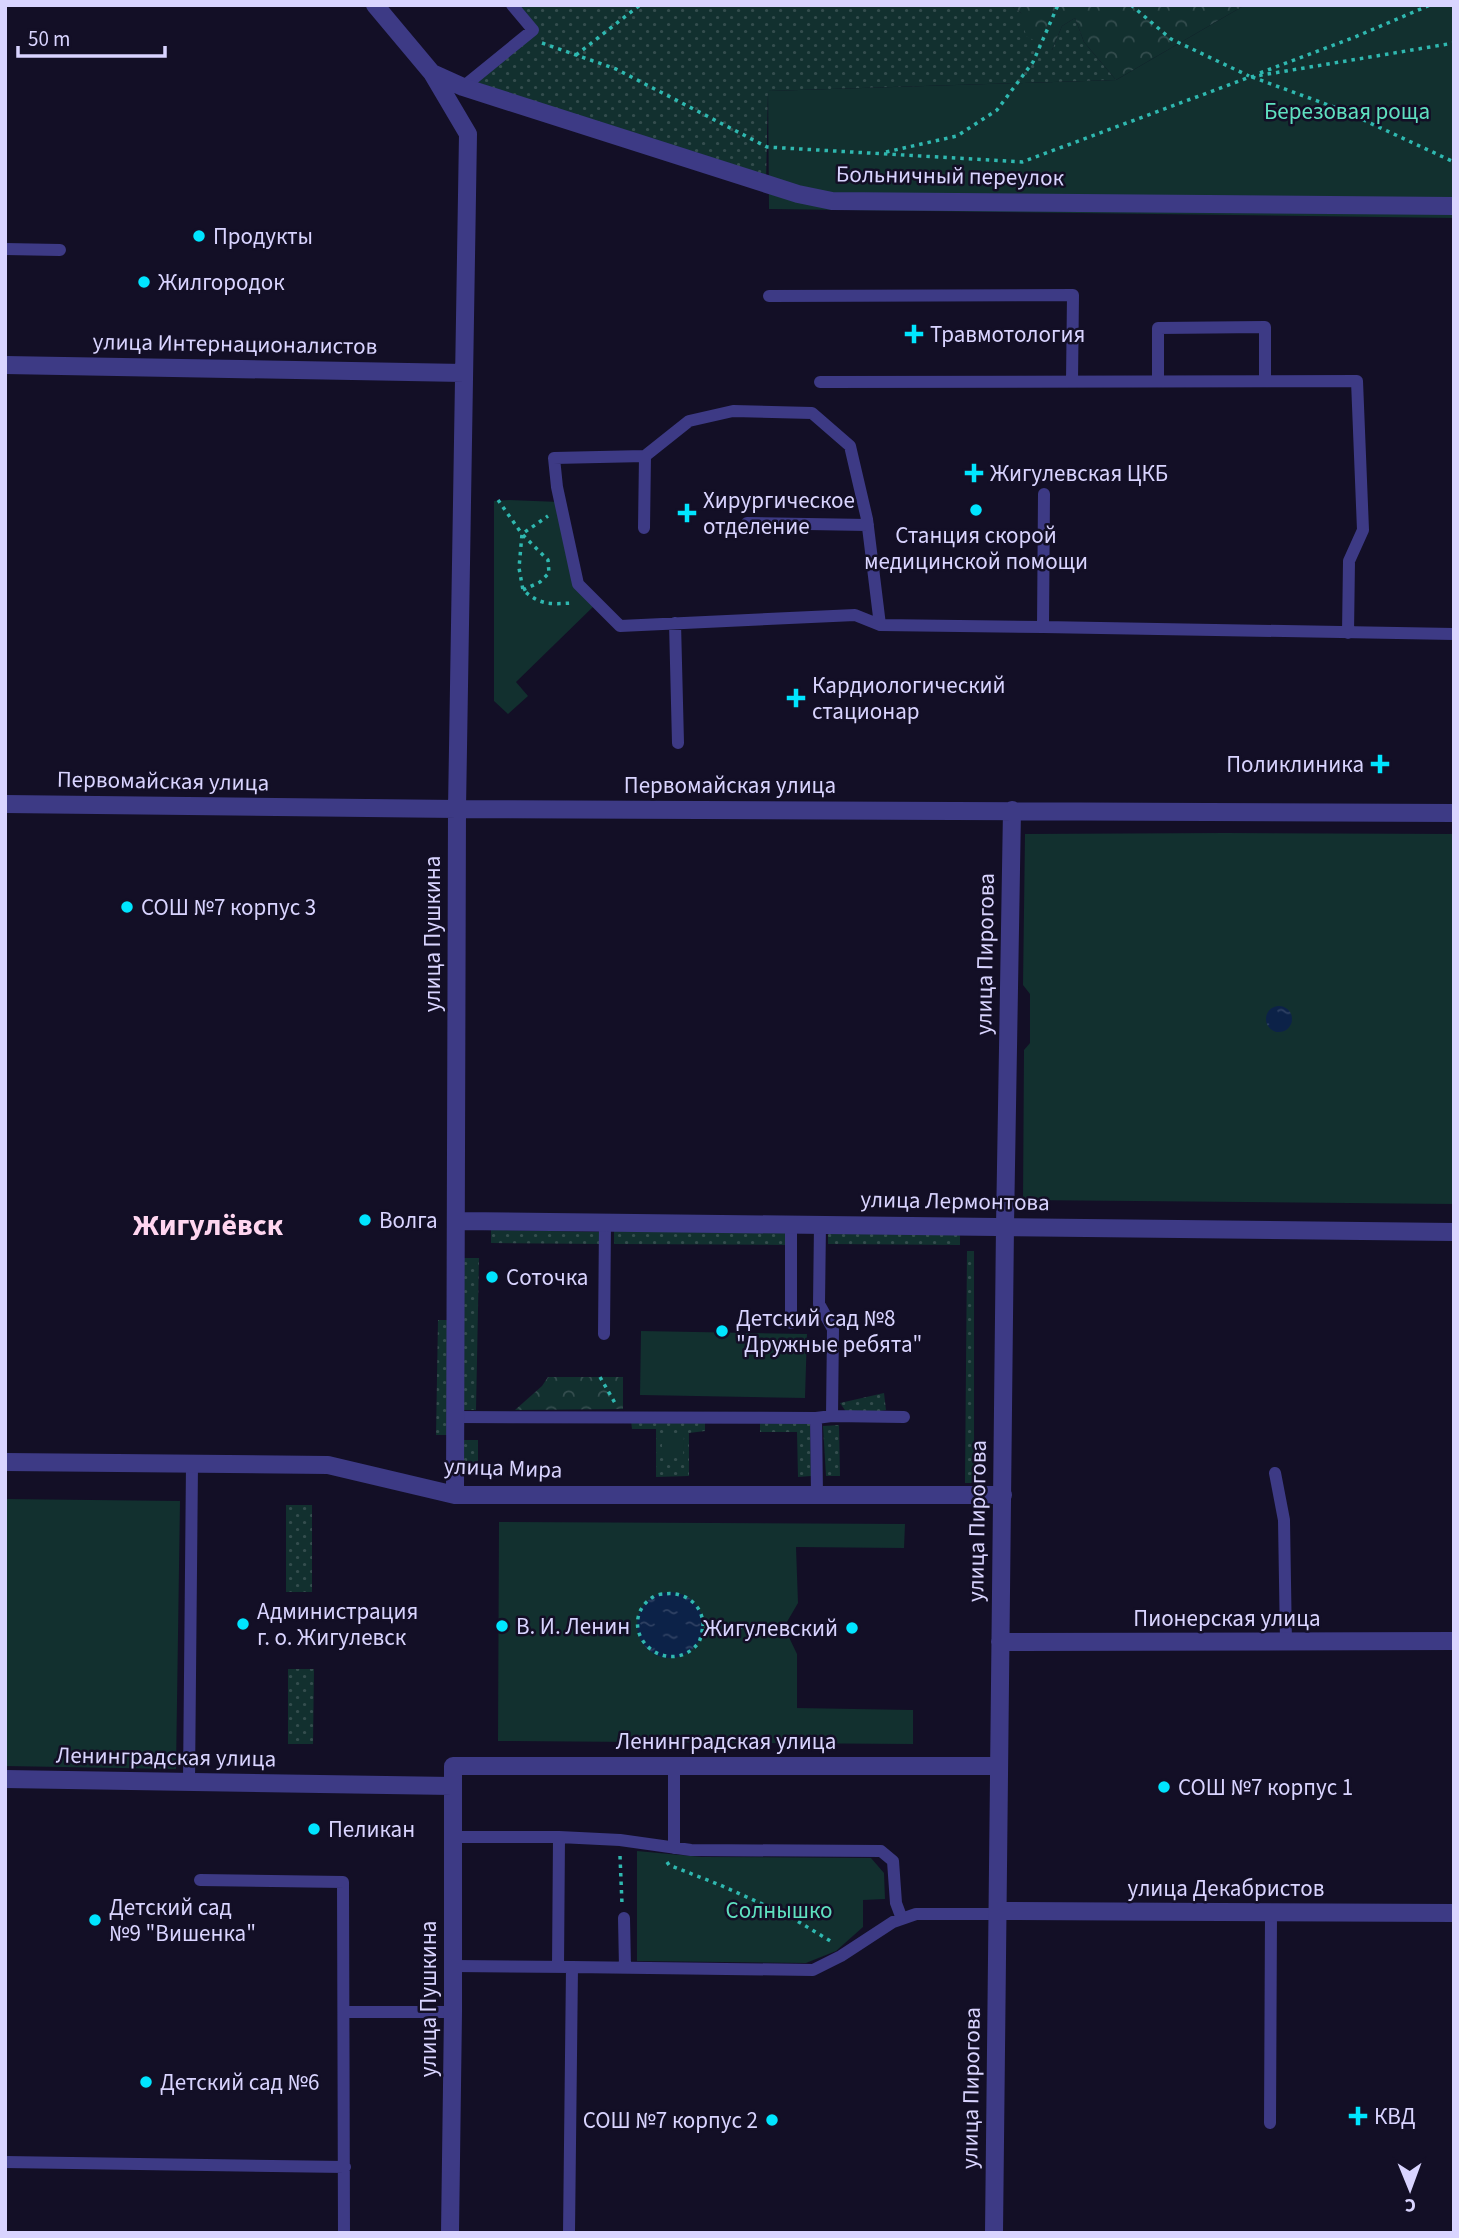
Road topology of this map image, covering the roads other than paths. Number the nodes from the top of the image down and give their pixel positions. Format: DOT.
graph roads {
  1 [pos="375,5"];
  2 [pos="512,5"];
  3 [pos="432,72"];
  4 [pos="463,87"];
  5 [pos="1454,206"];
  6 [pos="5,249"];
  7 [pos="60,250"];
  8 [pos="769,296"];
  9 [pos="5,365"];
  10 [pos="464,373"];
  11 [pos="1158,380"];
  12 [pos="1072,381"];
  13 [pos="1265,381"];
  14 [pos="820,382"];
  15 [pos="645,456"];
  16 [pos="1044,494"];
  17 [pos="747,523"];
  18 [pos="868,525"];
  19 [pos="644,528"];
  20 [pos="675,623"];
  21 [pos="880,625"];
  22 [pos="1043,627"];
  23 [pos="1348,633"];
  24 [pos="1454,634"];
  25 [pos="678,743"];
  26 [pos="5,804"];
  27 [pos="457,809"];
  28 [pos="1012,810"];
  29 [pos="1454,813"];
  30 [pos="457,1221"];
  31 [pos="605,1223"];
  32 [pos="791,1224"];
  33 [pos="820,1224"];
  34 [pos="1005,1226"];
  35 [pos="1454,1232"];
  36 [pos="791,1323"];
  37 [pos="604,1335"];
  38 [pos="832,1416"];
  39 [pos="456,1417"];
  40 [pos="816,1418"];
  41 [pos="904,1418"];
  42 [pos="5,1462"];
  43 [pos="192,1464"];
  44 [pos="1275,1474"];
  45 [pos="455,1495"];
  46 [pos="817,1495"];
  47 [pos="1003,1495"];
  48 [pos="1454,1641"];
  49 [pos="1000,1642"];
  50 [pos="1286,1643"];
  51 [pos="453,1766"];
  52 [pos="674,1766"];
  53 [pos="999,1766"];
  54 [pos="5,1780"];
  55 [pos="189,1782"];
  56 [pos="452,1786"];
  57 [pos="452,1837"];
  58 [pos="559,1837"];
  59 [pos="667,1848"];
  60 [pos="200,1880"];
  61 [pos="998,1913"];
  62 [pos="1454,1913"];
  63 [pos="1271,1914"];
  64 [pos="624,1918"];
  65 [pos="901,1919"];
  66 [pos="453,1966"];
  67 [pos="558,1967"];
  68 [pos="572,1967"];
  69 [pos="625,1968"];
  70 [pos="344,2012"];
  71 [pos="453,2012"];
  72 [pos="1270,2123"];
  73 [pos="5,2162"];
  74 [pos="345,2167"];
  75 [pos="344,2233"];
  76 [pos="450,2233"];
  77 [pos="569,2233"];
  78 [pos="993,2233"];
  1 -- 3 [label="street"];
  2 -- 4 [label="lane"];
  3 -- 4 [label="street, Больничный переулок"];
  3 -- 10 [label="street, улица Пушкина"];
  4 -- 5 [label="street, Больничный переулок"];
  6 -- 7 [label="lane"];
  8 -- 12 [label="lane"];
  9 -- 10 [label="street, улица Интернационалистов"];
  10 -- 27 [label="street, улица Пушкина"];
  11 -- 12 [label="lane"];
  11 -- 13 [label="lane"];
  11 -- 13 [label="lane"];
  12 -- 14 [label="lane"];
  13 -- 23 [label="lane"];
  15 -- 18 [label="lane"];
  15 -- 19 [label="lane"];
  15 -- 20 [label="lane"];
  16 -- 22 [label="lane"];
  17 -- 18 [label="lane"];
  18 -- 21 [label="lane"];
  20 -- 21 [label="lane"];
  20 -- 25 [label="lane"];
  21 -- 22 [label="lane"];
  22 -- 23 [label="lane"];
  23 -- 24 [label="lane"];
  26 -- 27 [label="street, Первомайская улица"];
  27 -- 28 [label="street, Первомайская улица"];
  27 -- 30 [label="street, улица Пушкина"];
  28 -- 29 [label="street, Первомайская улица"];
  28 -- 34 [label="street, улица Пирогова"];
  30 -- 31 [label="street, улица Лермонтова"];
  30 -- 39 [label="street, улица Пушкина"];
  31 -- 32 [label="street, улица Лермонтова"];
  31 -- 37 [label="lane"];
  32 -- 33 [label="street, улица Лермонтова"];
  32 -- 36 [label="lane"];
  33 -- 34 [label="street, улица Лермонтова"];
  33 -- 38 [label="lane"];
  34 -- 35 [label="street, улица Лермонтова"];
  34 -- 47 [label="street, улица Пирогова"];
  38 -- 40 [label="lane"];
  38 -- 41 [label="lane"];
  39 -- 40 [label="lane"];
  39 -- 45 [label="street, улица Пушкина"];
  40 -- 46 [label="lane"];
  42 -- 43 [label="street, улица Мира"];
  43 -- 45 [label="street, улица Мира"];
  43 -- 55 [label="lane"];
  44 -- 50 [label="lane"];
  45 -- 46 [label="street, улица Мира"];
  46 -- 47 [label="street, улица Мира"];
  47 -- 49 [label="street, улица Пирогова"];
  48 -- 50 [label="street, Пионерская улица"];
  49 -- 50 [label="street, Пионерская улица"];
  49 -- 53 [label="street, улица Пирогова"];
  51 -- 52 [label="street, Ленинградская улица"];
  51 -- 56 [label="street, улица Пушкина"];
  52 -- 53 [label="street, Ленинградская улица"];
  52 -- 59 [label="lane"];
  53 -- 61 [label="street, улица Пирогова"];
  54 -- 55 [label="street, Ленинградская улица"];
  55 -- 56 [label="street, Ленинградская улица"];
  56 -- 57 [label="street, улица Пушкина"];
  57 -- 58 [label="lane"];
  57 -- 66 [label="street, улица Пушкина"];
  58 -- 59 [label="lane"];
  58 -- 67 [label="lane"];
  59 -- 65 [label="lane"];
  60 -- 70 [label="lane"];
  61 -- 63 [label="street, улица Декабристов"];
  61 -- 65 [label="lane"];
  61 -- 78 [label="street, улица Пирогова"];
  62 -- 63 [label="street, улица Декабристов"];
  63 -- 72 [label="lane"];
  64 -- 69 [label="lane"];
  65 -- 69 [label="lane"];
  66 -- 67 [label="lane"];
  66 -- 71 [label="street, улица Пушкина"];
  67 -- 68 [label="lane"];
  68 -- 69 [label="lane"];
  68 -- 77 [label="lane"];
  70 -- 71 [label="lane"];
  70 -- 74 [label="lane"];
  71 -- 76 [label="street, улица Пушкина"];
  73 -- 74 [label="lane"];
  74 -- 75 [label="lane"];
}
